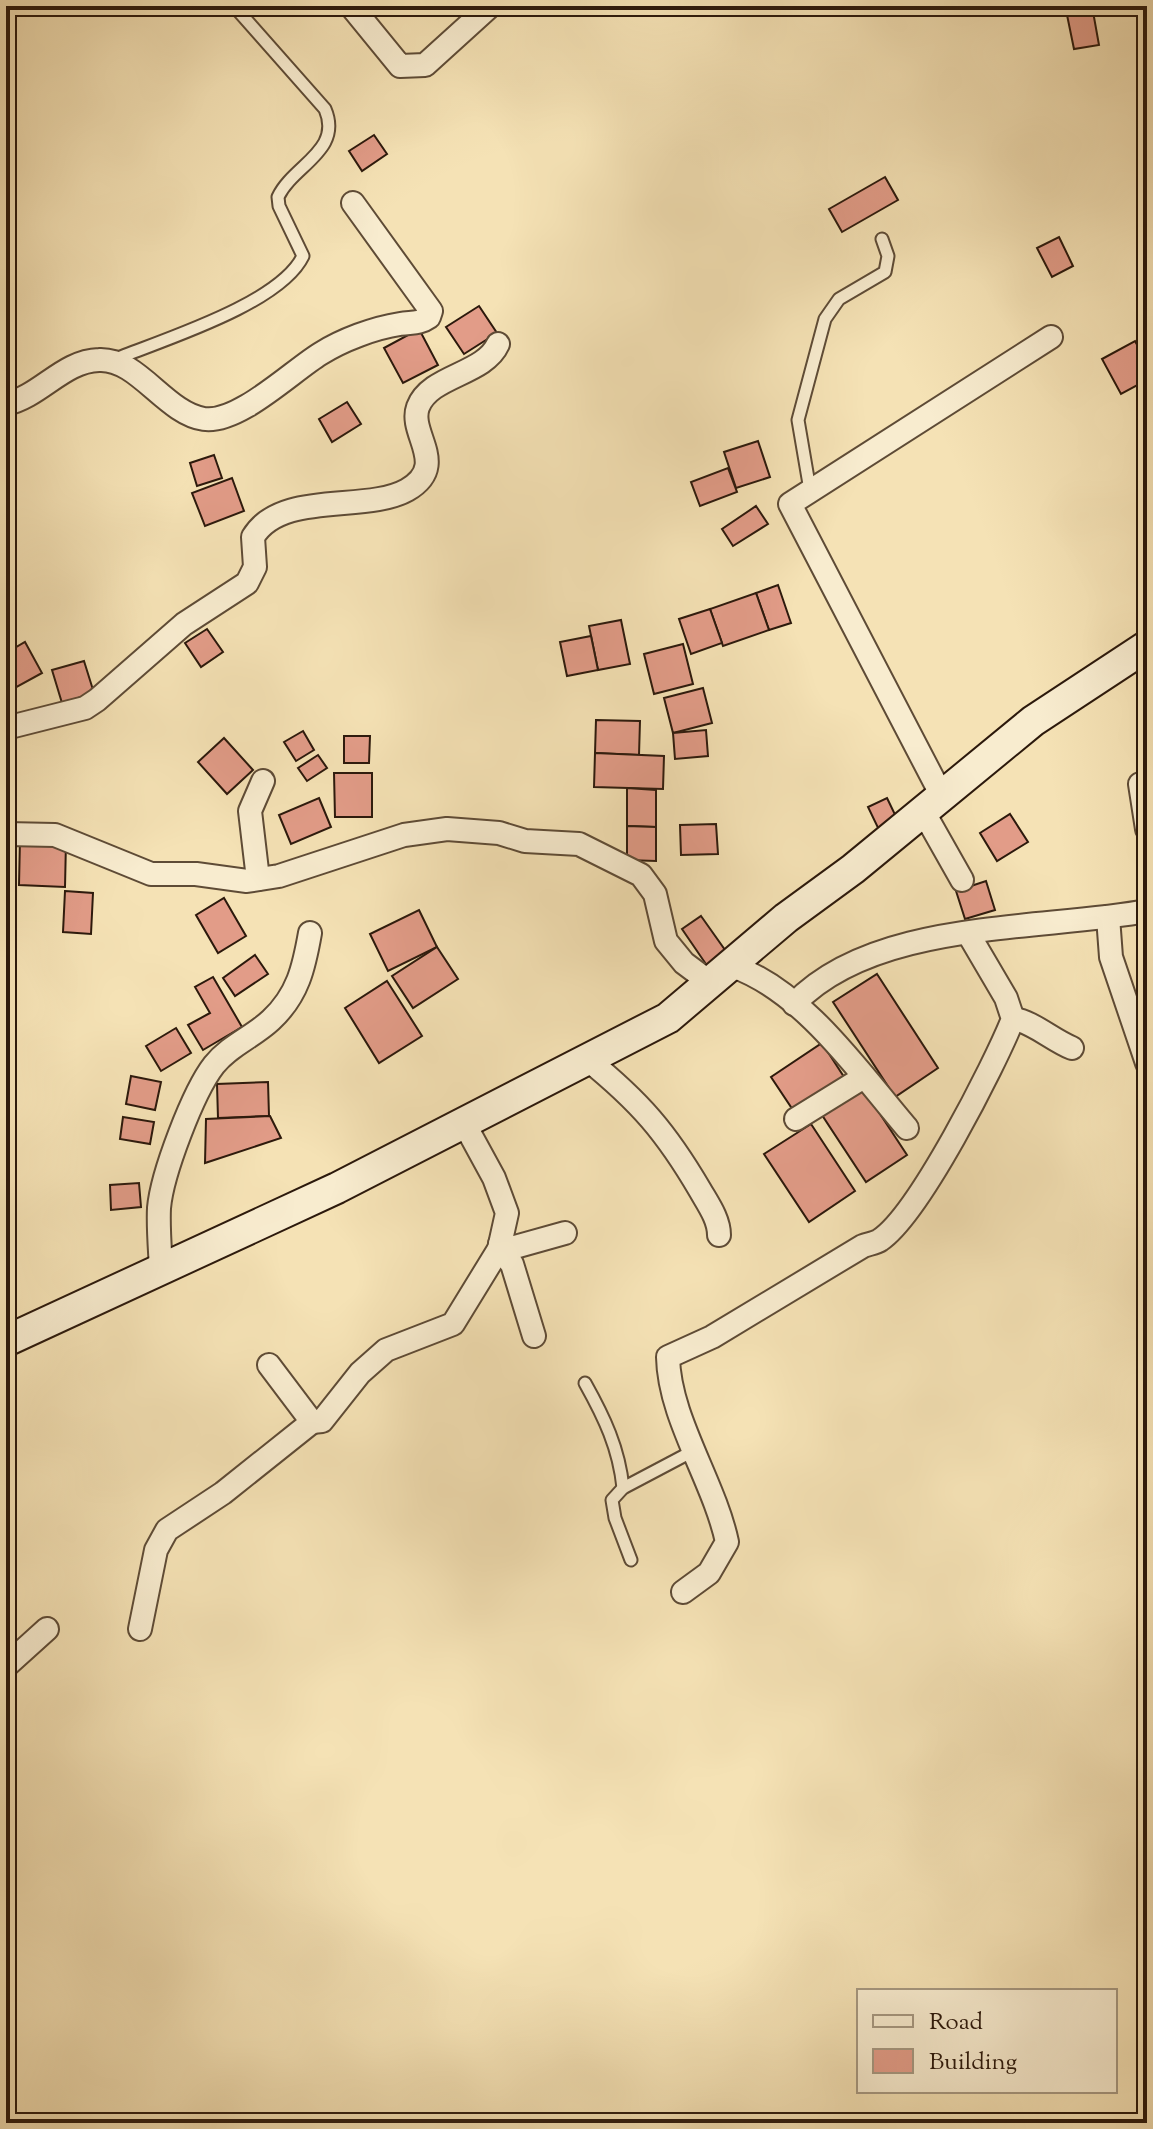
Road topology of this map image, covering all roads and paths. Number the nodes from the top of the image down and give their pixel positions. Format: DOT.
graph roads {
  1 [pos="234,6"];
  2 [pos="351,6"];
  3 [pos="490,6"];
  4 [pos="353,203"];
  5 [pos="882,239"];
  6 [pos="1051,337"];
  7 [pos="498,344"];
  8 [pos="113,360"];
  9 [pos="6,404"];
  10 [pos="810,490"];
  11 [pos="1147,646"];
  12 [pos="6,728"];
  13 [pos="263,781"];
  14 [pos="1140,784"];
  15 [pos="932,803"];
  16 [pos="1147,829"];
  17 [pos="6,834"];
  18 [pos="258,879"];
  19 [pos="962,880"];
  20 [pos="1147,911"];
  21 [pos="1108,917"];
  22 [pos="310,933"];
  23 [pos="969,935"];
  24 [pos="722,975"];
  25 [pos="794,1004"];
  26 [pos="1013,1019"];
  27 [pos="1072,1048"];
  28 [pos="587,1059"];
  29 [pos="1147,1063"];
  30 [pos="864,1077"];
  31 [pos="796,1119"];
  32 [pos="464,1123"];
  33 [pos="907,1128"];
  34 [pos="565,1233"];
  35 [pos="719,1235"];
  36 [pos="500,1246"];
  37 [pos="161,1269"];
  38 [pos="534,1336"];
  39 [pos="6,1341"];
  40 [pos="269,1365"];
  41 [pos="585,1383"];
  42 [pos="312,1422"];
  43 [pos="696,1449"];
  44 [pos="623,1488"];
  45 [pos="631,1560"];
  46 [pos="683,1592"];
  47 [pos="47,1629"];
  48 [pos="140,1629"];
  49 [pos="6,1666"];
  1 -- 8 [label="lane"];
  2 -- 3 [label="street"];
  4 -- 8 [label="street"];
  5 -- 10 [label="lane"];
  6 -- 10 [label="street"];
  7 -- 12 [label="street"];
  8 -- 9 [label="street"];
  10 -- 15 [label="street"];
  11 -- 15 [label="street"];
  13 -- 18 [label="street"];
  14 -- 16 [label="street"];
  15 -- 19 [label="street"];
  15 -- 24 [label="street"];
  17 -- 18 [label="street"];
  18 -- 24 [label="street"];
  20 -- 21 [label="street"];
  21 -- 23 [label="street"];
  21 -- 29 [label="street"];
  22 -- 37 [label="street"];
  23 -- 25 [label="street"];
  23 -- 26 [label="street"];
  24 -- 25 [label="street"];
  24 -- 28 [label="street"];
  25 -- 30 [label="street"];
  26 -- 27 [label="street"];
  26 -- 43 [label="street"];
  28 -- 32 [label="street"];
  28 -- 35 [label="street"];
  30 -- 31 [label="street"];
  30 -- 33 [label="street"];
  32 -- 36 [label="street"];
  32 -- 37 [label="street"];
  34 -- 36 [label="street"];
  36 -- 38 [label="street"];
  36 -- 42 [label="street"];
  37 -- 39 [label="street"];
  40 -- 42 [label="street"];
  41 -- 44 [label="lane"];
  42 -- 48 [label="street"];
  43 -- 44 [label="lane"];
  43 -- 46 [label="street"];
  44 -- 45 [label="lane"];
  47 -- 49 [label="street"];
}
